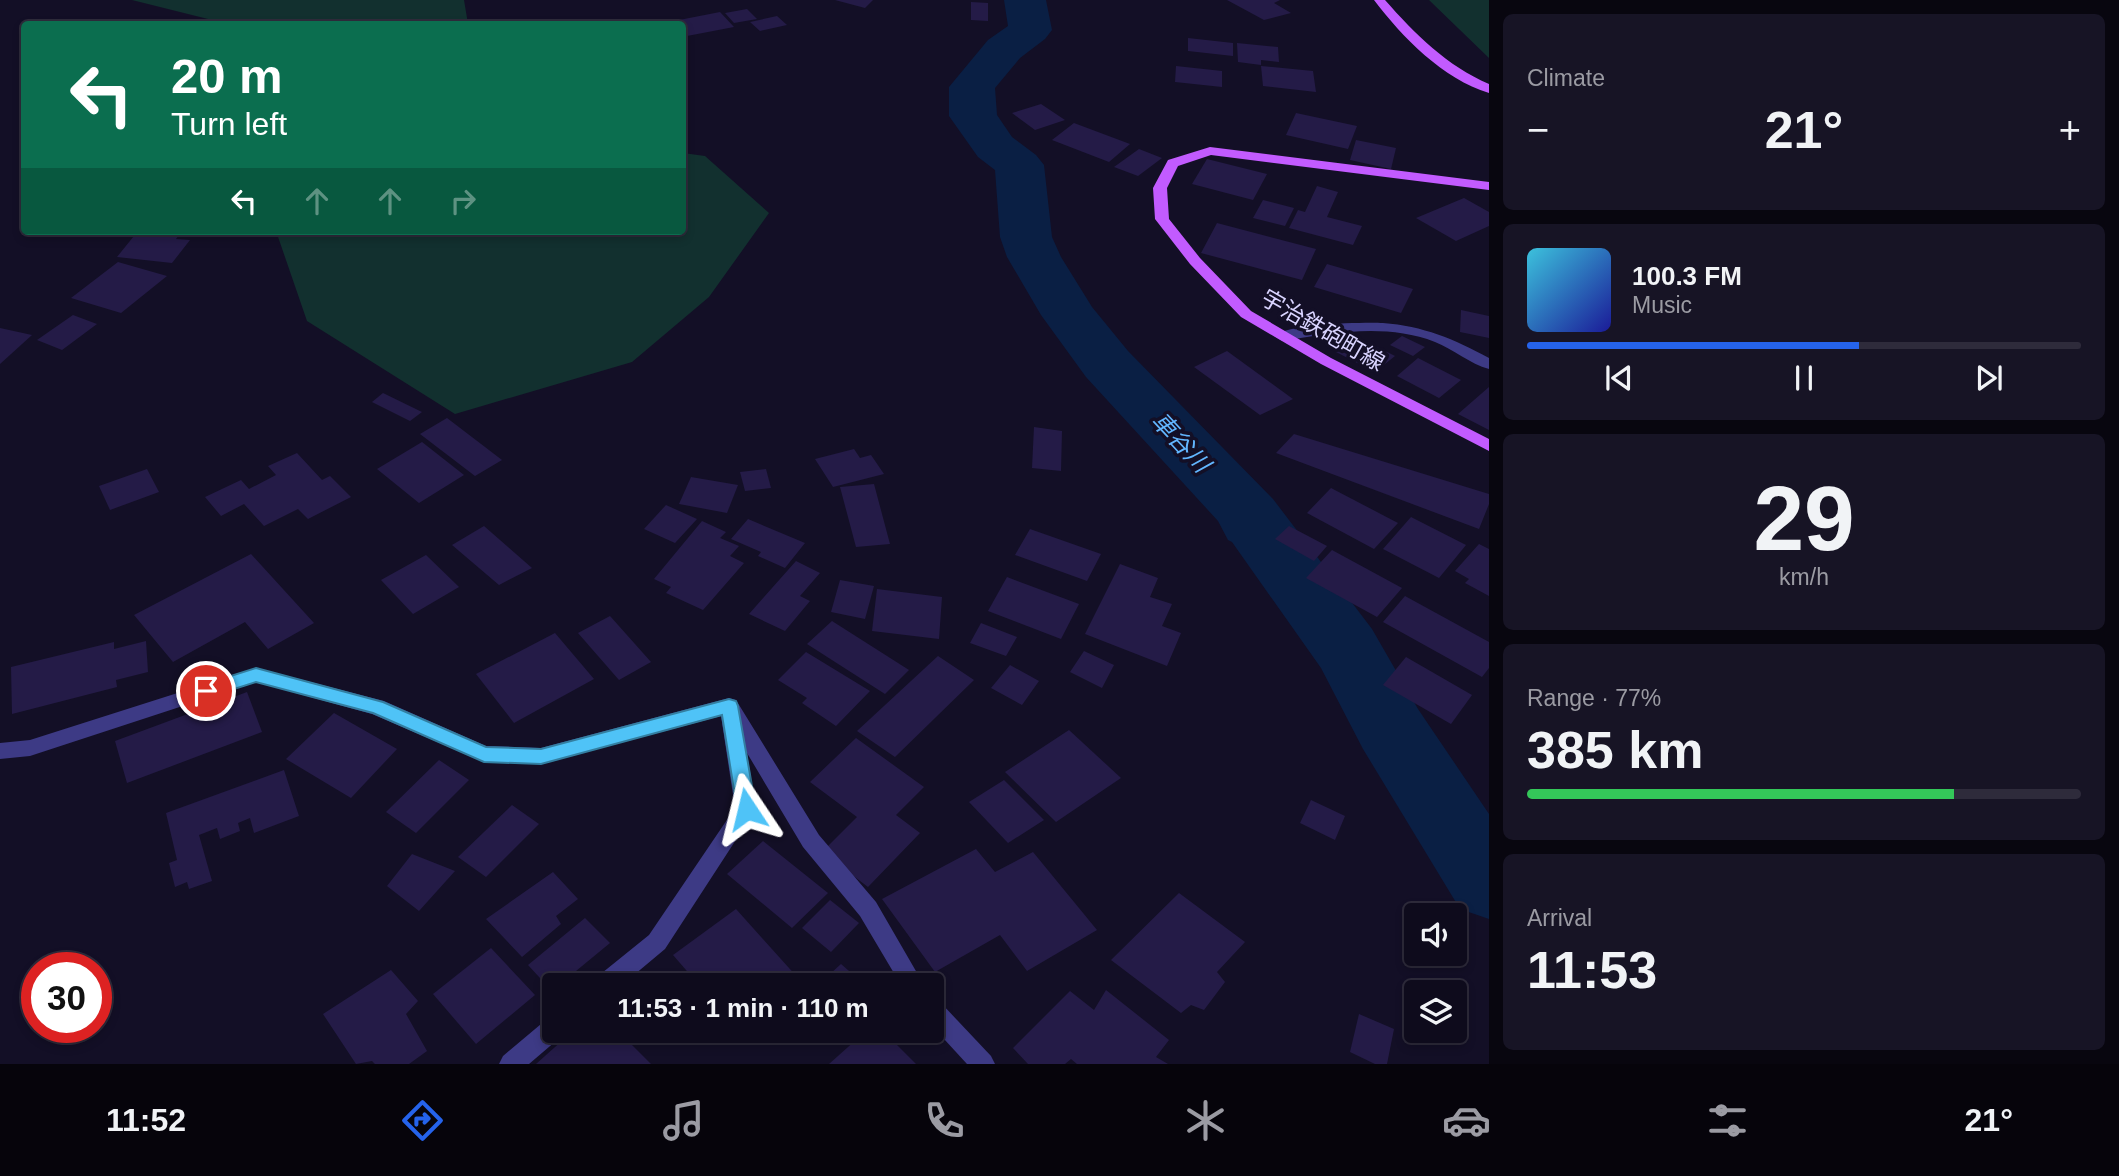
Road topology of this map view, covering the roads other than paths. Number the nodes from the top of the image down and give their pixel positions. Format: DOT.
graph roads {
  1 [pos="1379,0"];
  2 [pos="1489,89"];
  3 [pos="1489,186"];
  4 [pos="1282,336"];
  5 [pos="1489,365"];
  6 [pos="1489,446"];
  7 [pos="729,706"];
  8 [pos="0,751"];
  9 [pos="620,973"];
  10 [pos="906,973"];
  11 [pos="944,1023"];
  12 [pos="542,1038"];
  13 [pos="511,1064"];
  14 [pos="983,1064"];
  1 -- 2 [label="main road"];
  3 -- 4 [label="main road, 宇治鉄砲町線"];
  4 -- 5 [label="street"];
  4 -- 6 [label="main road, 宇治鉄砲町線"];
  7 -- 8 [label="street"];
  7 -- 9 [label="street"];
  7 -- 10 [label="street"];
  11 -- 14 [label="street"];
  12 -- 13 [label="street"];
}
